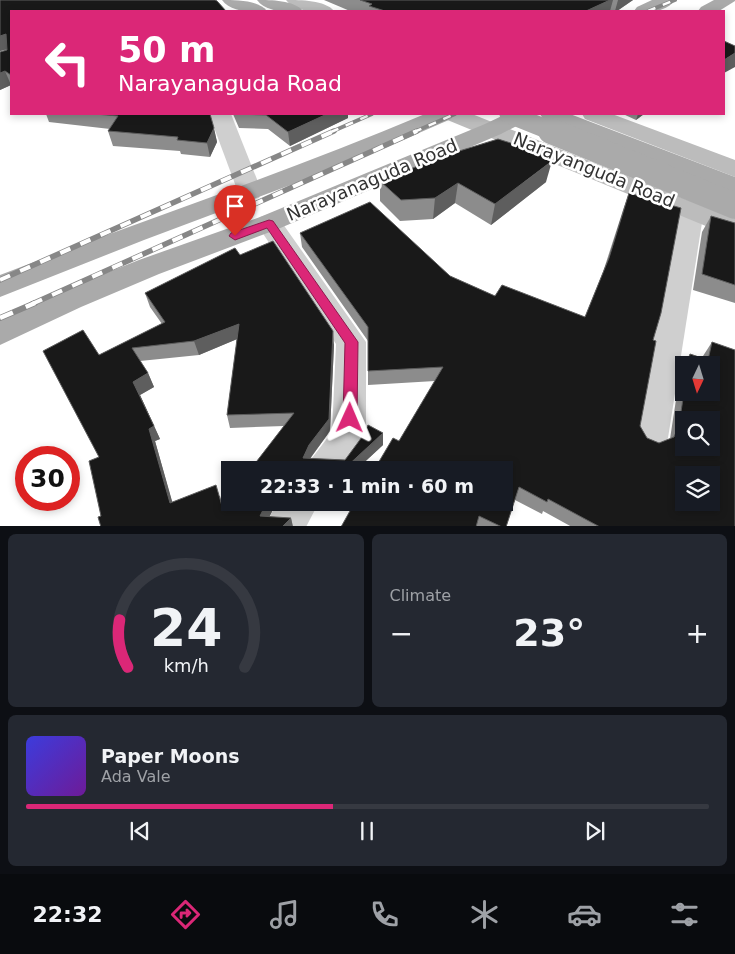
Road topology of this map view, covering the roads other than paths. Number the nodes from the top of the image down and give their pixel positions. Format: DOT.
graph roads {
  1 [pos="231,0"];
  2 [pos="266,0"];
  3 [pos="295,0"];
  4 [pos="666,0"];
  5 [pos="727,0"];
  6 [pos="256,10"];
  7 [pos="291,10"];
  8 [pos="322,10"];
  9 [pos="645,10"];
  10 [pos="709,10"];
  11 [pos="220,115"];
  12 [pos="441,115"];
  13 [pos="459,115"];
  14 [pos="519,115"];
  15 [pos="554,115"];
  16 [pos="596,115"];
  17 [pos="501,121"];
  18 [pos="735,169"];
  19 [pos="735,186"];
  20 [pos="250,192"];
  21 [pos="735,206"];
  22 [pos="691,210"];
  23 [pos="269,223"];
  24 [pos="735,229"];
  25 [pos="0,286"];
  26 [pos="0,333"];
  27 [pos="652,438"];
  28 [pos="332,461"];
  29 [pos="295,511"];
  30 [pos="284,526"];
  1 -- 6 [label="main road"];
  2 -- 7 [label="main road"];
  3 -- 8 [label="street"];
  4 -- 9 [label="main road"];
  5 -- 10 [label="main road"];
  11 -- 20 [label="street"];
  12 -- 20 [label="main road, Narayanaguda Road"];
  13 -- 17 [label="street, Narayanguda Road"];
  14 -- 17 [label="main road, Narayanaguda Road"];
  15 -- 19 [label="main road"];
  16 -- 18 [label="street"];
  17 -- 21 [label="main road, bridge"];
  17 -- 22 [label="street, Narayanguda Road"];
  17 -- 23 [label="main road, Narayanaguda Road"];
  20 -- 25 [label="main road, Narayanaguda Road"];
  22 -- 24 [label="street, Narayanguda Road"];
  22 -- 27 [label="street"];
  23 -- 26 [label="main road, Narayanaguda Road"];
  23 -- 28 [label="street"];
  29 -- 30 [label="street"];
}
